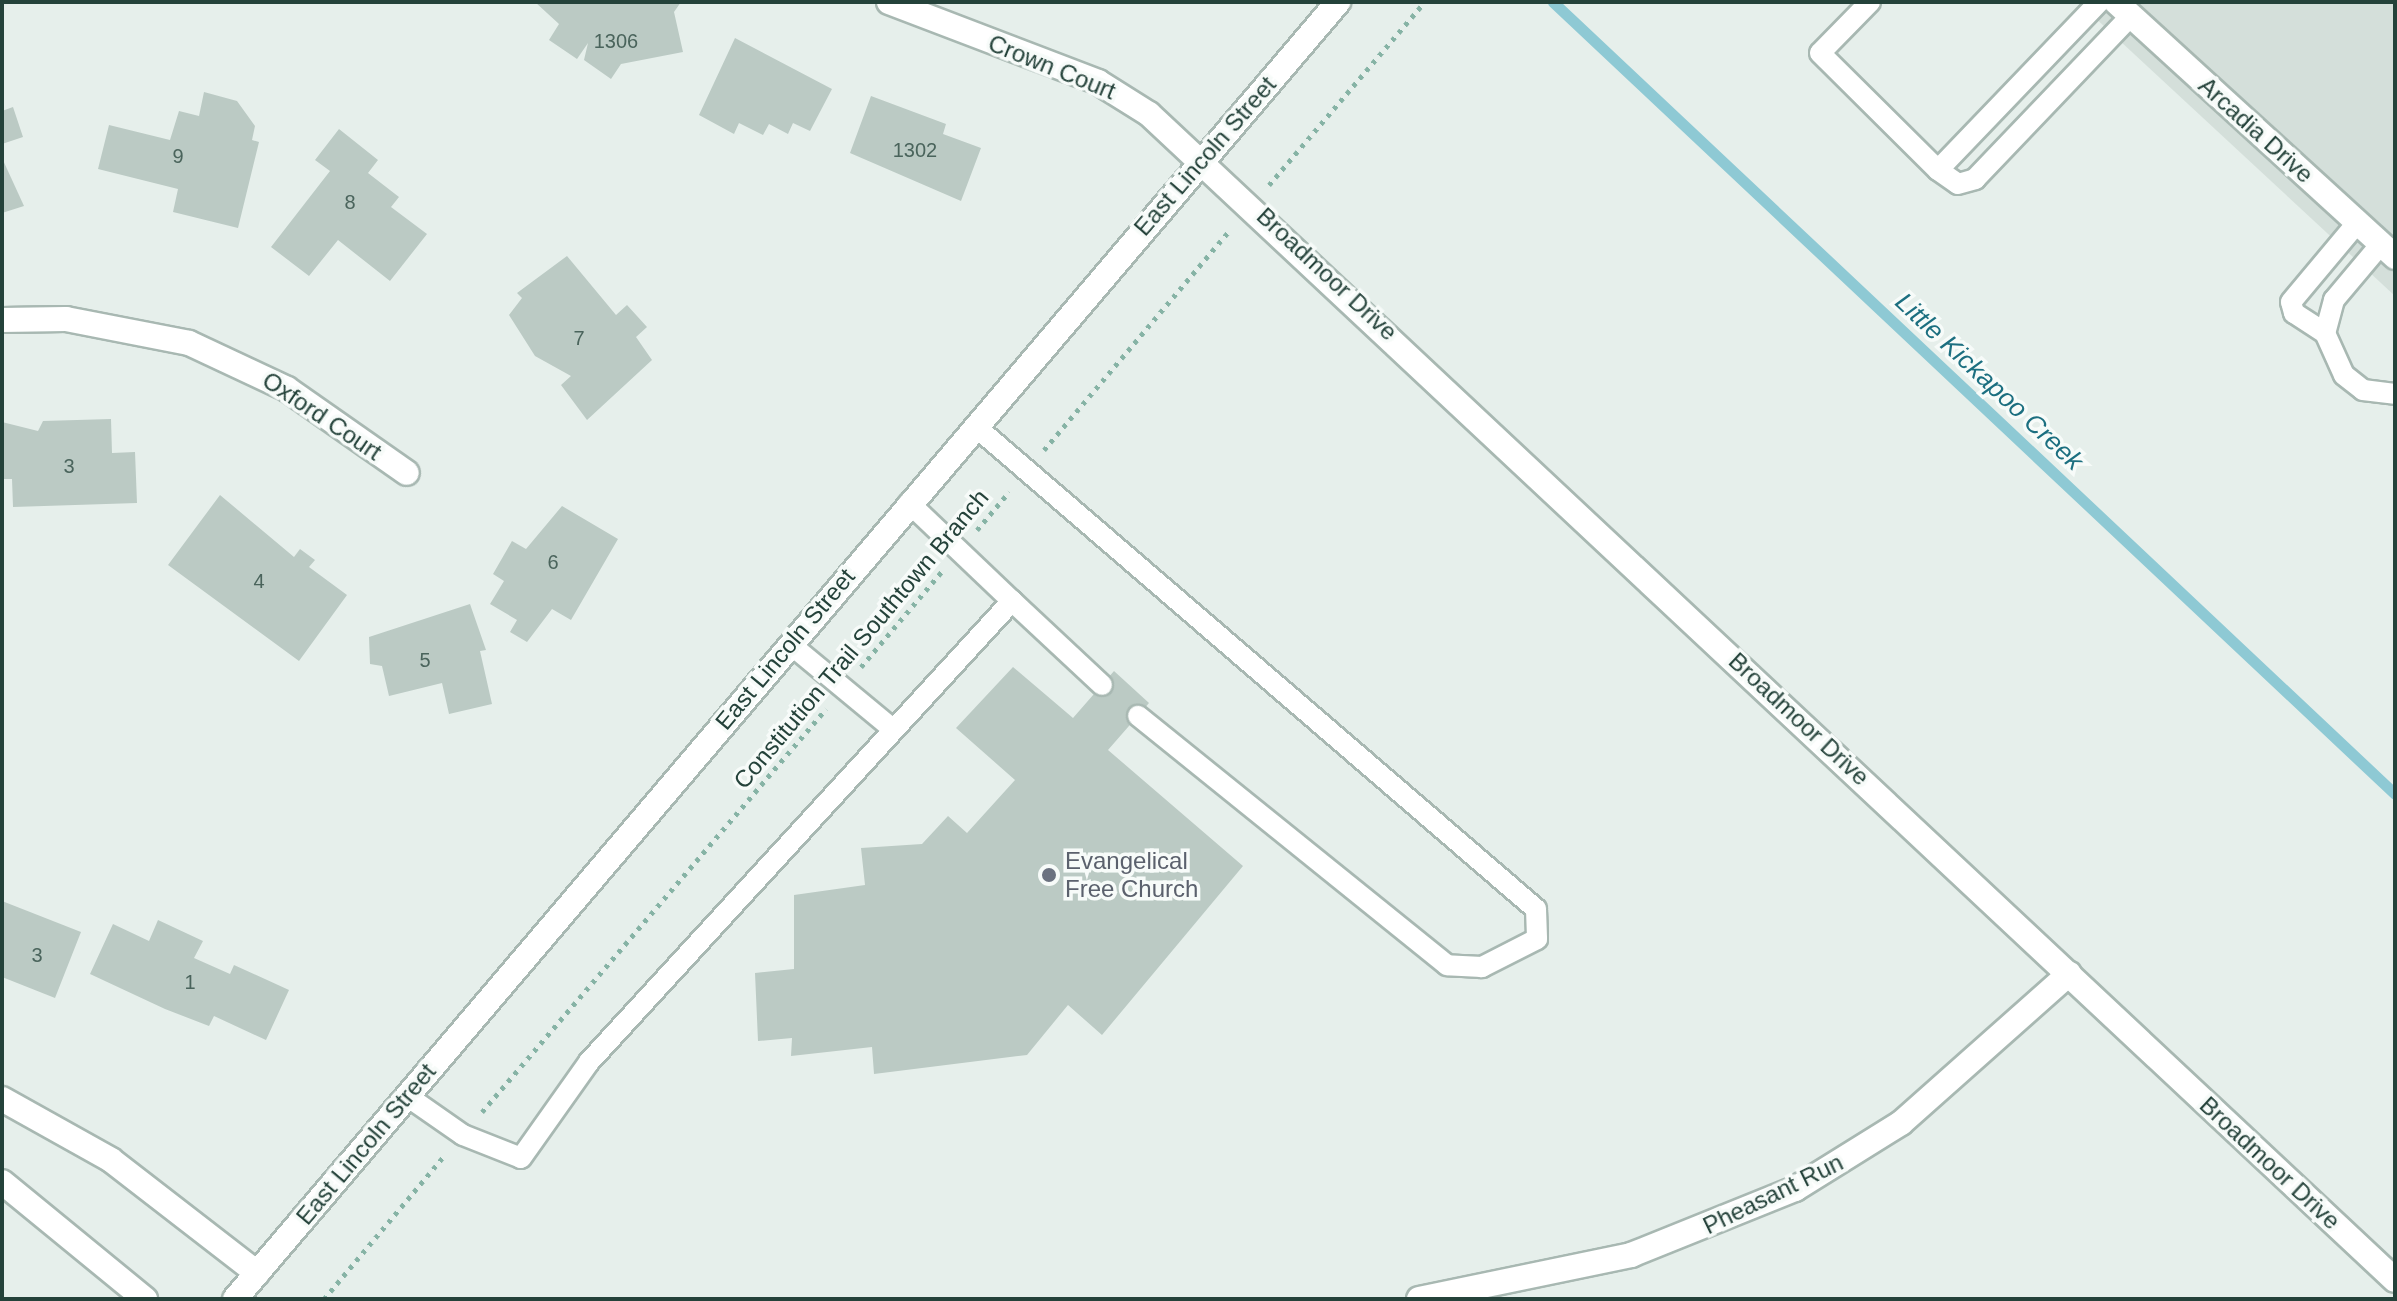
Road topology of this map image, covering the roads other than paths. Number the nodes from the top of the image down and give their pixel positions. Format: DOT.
graph roads {
  1 [pos="889,2"];
  2 [pos="1338,2"];
  3 [pos="1870,2"];
  4 [pos="2099,2"];
  5 [pos="2123,9"];
  6 [pos="1201,158"];
  7 [pos="1938,170"];
  8 [pos="2357,223"];
  9 [pos="2390,249"];
  10 [pos="2,320"];
  11 [pos="2325,333"];
  12 [pos="2395,394"];
  13 [pos="975,426"];
  14 [pos="407,473"];
  15 [pos="909,503"];
  16 [pos="1012,601"];
  17 [pos="790,644"];
  18 [pos="1102,685"];
  19 [pos="1138,716"];
  20 [pos="889,726"];
  21 [pos="2069,974"];
  22 [pos="407,1096"];
  23 [pos="2,1099"];
  24 [pos="2,1182"];
  25 [pos="257,1273"];
  26 [pos="2395,1280"];
  27 [pos="145,1299"];
  28 [pos="235,1299"];
  29 [pos="1419,1299"];
  1 -- 6 [label="street, Crown Court"];
  2 -- 6 [label="street, East Lincoln Street"];
  3 -- 7 [label="lane"];
  4 -- 7 [label="lane"];
  5 -- 7 [label="lane"];
  5 -- 8 [label="street, Arcadia Drive"];
  6 -- 13 [label="street, East Lincoln Street"];
  6 -- 21 [label="street, Broadmoor Drive"];
  8 -- 9 [label="street, Arcadia Drive"];
  8 -- 11 [label="lane"];
  9 -- 11 [label="lane"];
  10 -- 14 [label="street, Oxford Court"];
  11 -- 12 [label="lane"];
  13 -- 15 [label="street, East Lincoln Street"];
  13 -- 19 [label="lane"];
  15 -- 16 [label="lane"];
  15 -- 17 [label="street, East Lincoln Street"];
  16 -- 18 [label="lane"];
  16 -- 20 [label="lane"];
  17 -- 20 [label="lane"];
  17 -- 22 [label="street, East Lincoln Street"];
  20 -- 22 [label="lane"];
  21 -- 26 [label="street, Broadmoor Drive"];
  21 -- 29 [label="street, Pheasant Run"];
  22 -- 25 [label="street, East Lincoln Street"];
  23 -- 25 [label="street"];
  24 -- 27 [label="street"];
  25 -- 28 [label="street, East Lincoln Street"];
}
